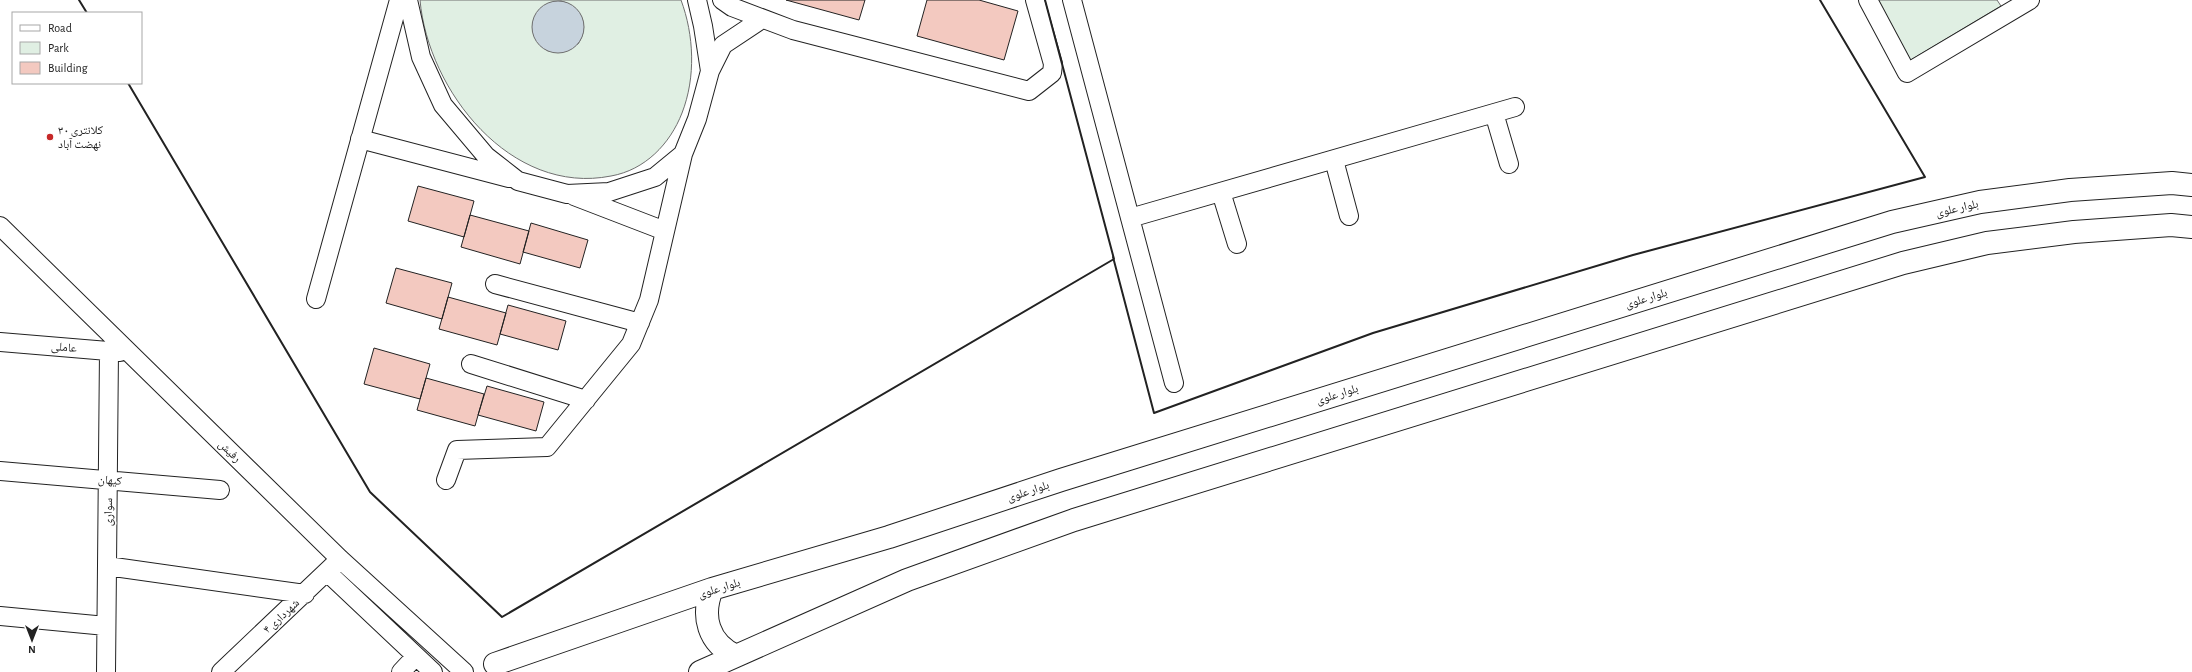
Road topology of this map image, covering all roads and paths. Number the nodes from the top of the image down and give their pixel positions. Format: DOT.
graph roads {
  1 [pos="399,0"];
  2 [pos="408,0"];
  3 [pos="697,0"];
  4 [pos="722,0"];
  5 [pos="1035,0"];
  6 [pos="1072,0"];
  7 [pos="1868,0"];
  8 [pos="2018,3"];
  9 [pos="762,18"];
  10 [pos="710,71"];
  11 [pos="1515,107"];
  12 [pos="1494,113"];
  13 [pos="360,139"];
  14 [pos="683,154"];
  15 [pos="1334,160"];
  16 [pos="1509,164"];
  17 [pos="518,181"];
  18 [pos="2192,185"];
  19 [pos="1221,192"];
  20 [pos="567,194"];
  21 [pos="1349,216"];
  22 [pos="1130,218"];
  23 [pos="2192,228"];
  24 [pos="665,231"];
  25 [pos="2,232"];
  26 [pos="1237,244"];
  27 [pos="495,284"];
  28 [pos="316,299"];
  29 [pos="640,323"];
  30 [pos="0,342"];
  31 [pos="109,351"];
  32 [pos="129,353"];
  33 [pos="471,364"];
  34 [pos="1174,383"];
  35 [pos="586,400"];
  36 [pos="0,471"];
  37 [pos="108,480"];
  38 [pos="446,480"];
  39 [pos="220,490"];
  40 [pos="340,559"];
  41 [pos="107,566"];
  42 [pos="327,572"];
  43 [pos="712,589"];
  44 [pos="305,594"];
  45 [pos="0,616"];
  46 [pos="106,626"];
  47 [pos="416,656"];
  48 [pos="736,656"];
  49 [pos="487,668"];
  50 [pos="106,672"];
  51 [pos="221,672"];
  52 [pos="400,672"];
  53 [pos="433,672"];
  54 [pos="464,672"];
  55 [pos="516,672"];
  56 [pos="700,672"];
  1 -- 13 [label="street"];
  2 -- 17 [label="street"];
  3 -- 10 [label="street"];
  4 -- 9 [label="street"];
  5 -- 9 [label="street"];
  6 -- 22 [label="street"];
  7 -- 8 [label="street"];
  9 -- 10 [label="street"];
  10 -- 14 [label="street"];
  11 -- 12 [label="street"];
  12 -- 15 [label="street"];
  12 -- 16 [label="street"];
  13 -- 17 [label="street"];
  13 -- 28 [label="street"];
  14 -- 20 [label="street"];
  14 -- 24 [label="street"];
  15 -- 19 [label="street"];
  15 -- 21 [label="street"];
  17 -- 20 [label="street"];
  18 -- 43 [label="main road, بلوار علوی"];
  19 -- 22 [label="street"];
  19 -- 26 [label="street"];
  20 -- 24 [label="street"];
  22 -- 34 [label="street"];
  23 -- 48 [label="main road"];
  24 -- 29 [label="street"];
  25 -- 32 [label="street, رفیش"];
  27 -- 29 [label="street"];
  29 -- 35 [label="street"];
  30 -- 31 [label="street, عاملی"];
  31 -- 32 [label="street, عاملی"];
  31 -- 37 [label="street, سواری"];
  32 -- 40 [label="street, رفیش"];
  33 -- 35 [label="street"];
  35 -- 38 [label="street"];
  36 -- 37 [label="street, کیهان"];
  37 -- 39 [label="street, کیهان"];
  37 -- 41 [label="street, سواری"];
  40 -- 42 [label="street, شهرداری ۴"];
  40 -- 54 [label="street, رفیش"];
  41 -- 44 [label="street"];
  41 -- 46 [label="street, سواری"];
  42 -- 44 [label="street, شهرداری ۴"];
  42 -- 47 [label="street"];
  43 -- 48 [label="main road"];
  43 -- 49 [label="main road, بلوار علوی"];
  44 -- 51 [label="street, شهرداری ۴"];
  45 -- 46 [label="street"];
  46 -- 50 [label="street, سواری"];
  47 -- 52 [label="street"];
  47 -- 53 [label="street"];
  48 -- 56 [label="main road"];
  49 -- 55 [label="main road"];
}
